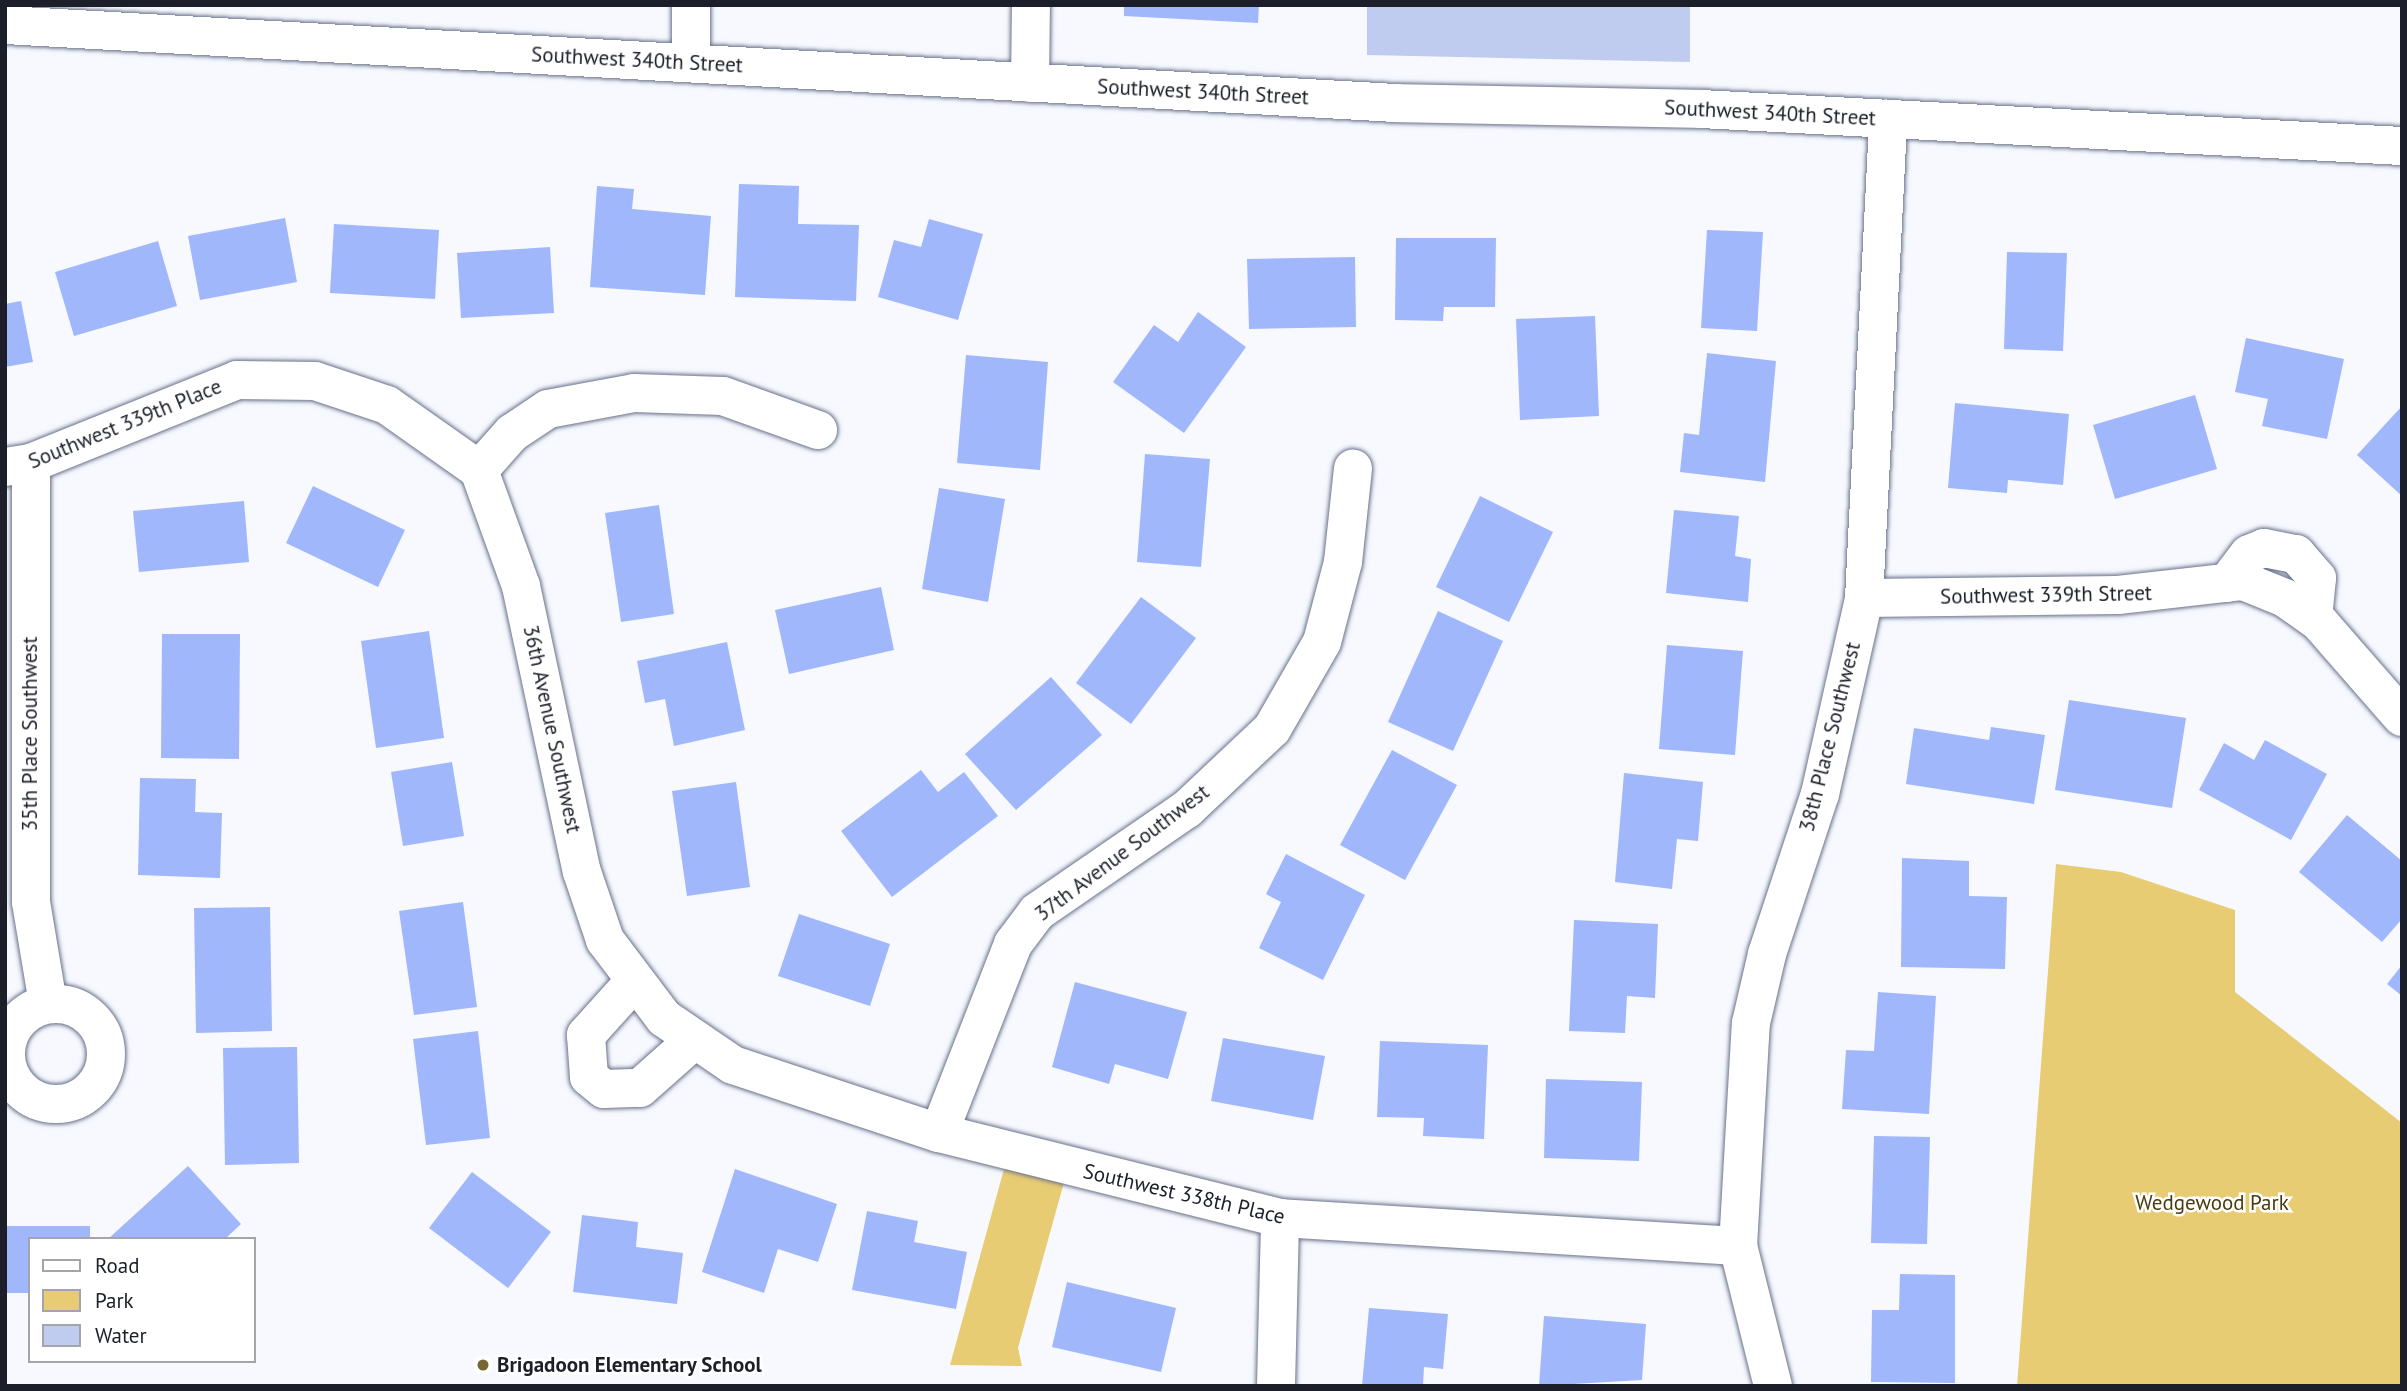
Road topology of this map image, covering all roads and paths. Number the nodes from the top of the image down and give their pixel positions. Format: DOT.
graph roads {
  1 [pos="691,5"];
  2 [pos="1031,5"];
  3 [pos="5,25"];
  4 [pos="691,63"];
  5 [pos="1030,83"];
  6 [pos="1888,119"];
  7 [pos="2402,146"];
  8 [pos="818,430"];
  9 [pos="18,465"];
  10 [pos="1353,468"];
  11 [pos="479,470"];
  12 [pos="1864,598"];
  13 [pos="2402,717"];
  14 [pos="632,984"];
  15 [pos="48,1004"];
  16 [pos="664,1018"];
  17 [pos="694,1040"];
  18 [pos="939,1133"];
  19 [pos="1280,1218"];
  20 [pos="1738,1245"];
  21 [pos="1276,1386"];
  22 [pos="1773,1386"];
  1 -- 4 [label="street"];
  2 -- 5 [label="street"];
  3 -- 4 [label="street, Southwest 340th Street"];
  4 -- 5 [label="street, Southwest 340th Street"];
  5 -- 6 [label="street, Southwest 340th Street"];
  6 -- 7 [label="street, Southwest 340th Street"];
  6 -- 12 [label="street, 38th Place Southwest"];
  8 -- 11 [label="street"];
  9 -- 11 [label="street, Southwest 339th Place"];
  9 -- 15 [label="street, 35th Place Southwest"];
  10 -- 18 [label="street, 37th Avenue Southwest"];
  11 -- 14 [label="street, 36th Avenue Southwest"];
  12 -- 13 [label="street, Southwest 339th Street"];
  12 -- 20 [label="street, 38th Place Southwest"];
  14 -- 16 [label="street, 36th Avenue Southwest"];
  14 -- 17 [label="street"];
  16 -- 17 [label="street, Southwest 338th Place"];
  17 -- 18 [label="street, Southwest 338th Place"];
  18 -- 19 [label="street, Southwest 338th Place"];
  19 -- 20 [label="street, Southwest 338th Place"];
  19 -- 21 [label="street"];
  20 -- 22 [label="street, 38th Place Southwest"];
}
